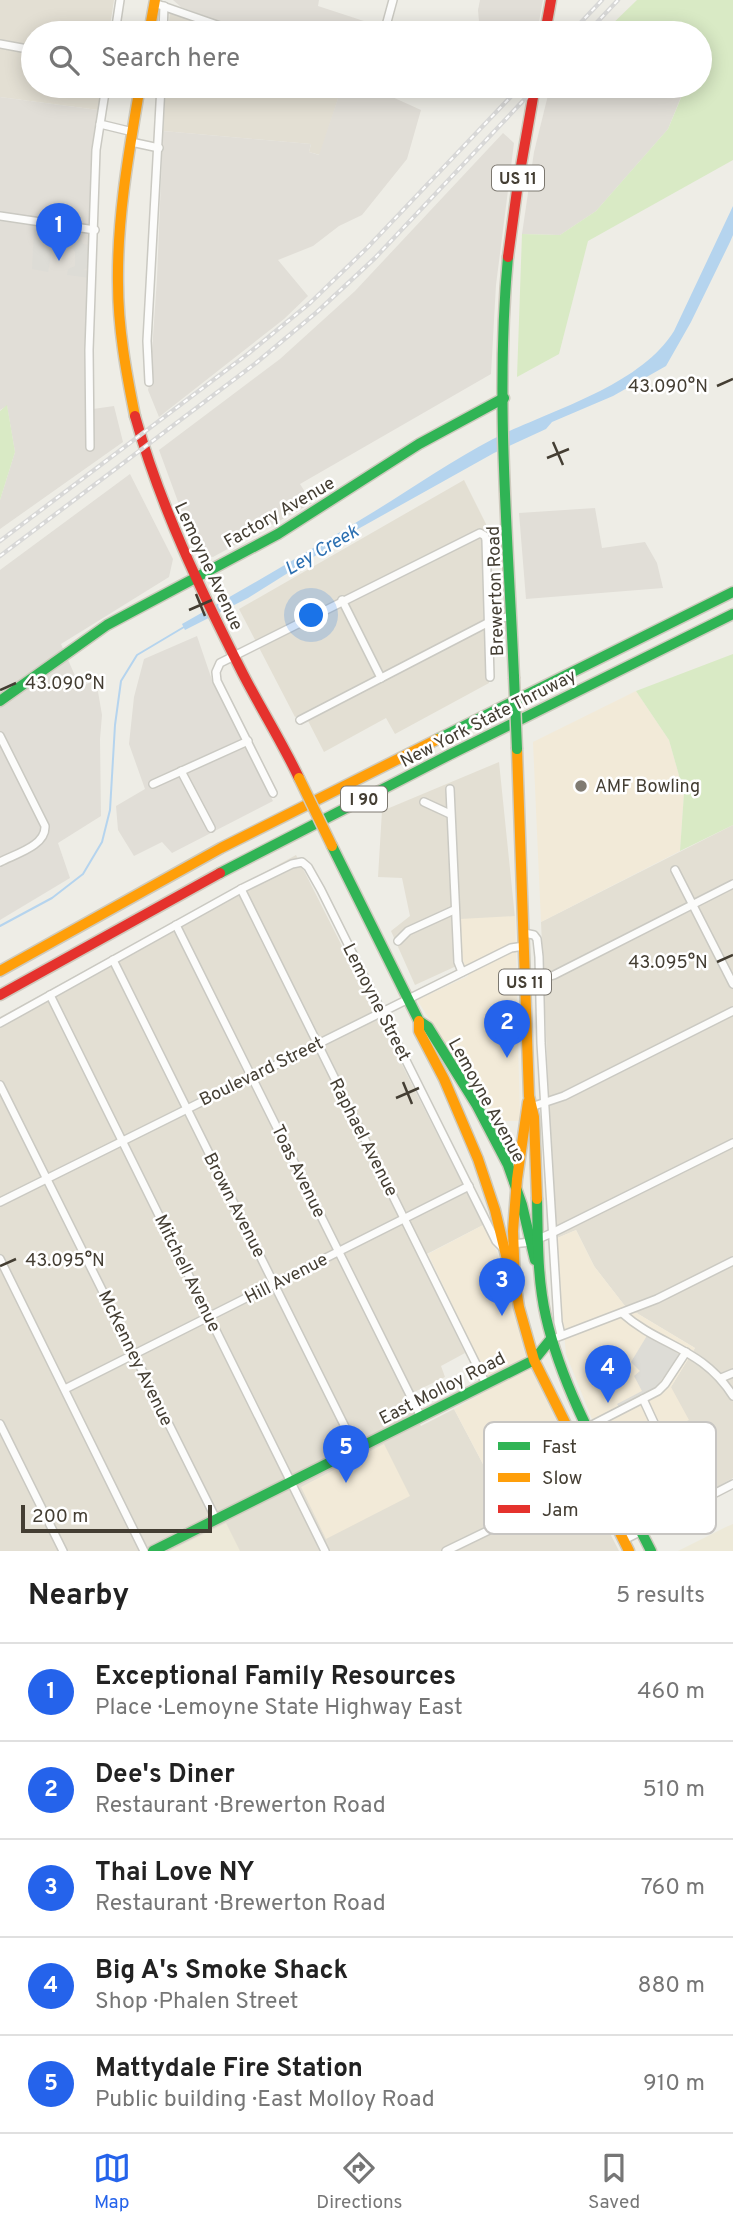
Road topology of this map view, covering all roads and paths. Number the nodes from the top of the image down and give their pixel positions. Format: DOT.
graph roads {
  1 [pos="120,0"];
  2 [pos="393,0"];
  3 [pos="551,0"];
  4 [pos="158,3"];
  5 [pos="117,21"];
  6 [pos="153,21"];
  7 [pos="161,21"];
  8 [pos="207,21"];
  9 [pos="387,21"];
  10 [pos="547,21"];
  11 [pos="0,44"];
  12 [pos="21,48"];
  13 [pos="104,98"];
  14 [pos="138,98"];
  15 [pos="161,98"];
  16 [pos="533,98"];
  17 [pos="100,124"];
  18 [pos="132,137"];
  19 [pos="159,148"];
  20 [pos="0,216"];
  21 [pos="94,230"];
  22 [pos="149,382"];
  23 [pos="504,398"];
  24 [pos="90,447"];
  25 [pos="197,576"];
  26 [pos="733,592"];
  27 [pos="342,600"];
  28 [pos="733,614"];
  29 [pos="512,616"];
  30 [pos="488,623"];
  31 [pos="234,655"];
  32 [pos="490,677"];
  33 [pos="381,678"];
  34 [pos="0,701"];
  35 [pos="300,720"];
  36 [pos="0,737"];
  37 [pos="248,741"];
  38 [pos="181,771"];
  39 [pos="153,784"];
  40 [pos="450,789"];
  41 [pos="273,793"];
  42 [pos="424,802"];
  43 [pos="450,814"];
  44 [pos="211,828"];
  45 [pos="0,862"];
  46 [pos="675,870"];
  47 [pos="733,884"];
  48 [pos="241,889"];
  49 [pos="694,904"];
  50 [pos="454,910"];
  51 [pos="176,925"];
  52 [pos="524,933"];
  53 [pos="398,940"];
  54 [pos="524,946"];
  55 [pos="113,960"];
  56 [pos="0,971"];
  57 [pos="462,972"];
  58 [pos="525,977"];
  59 [pos="540,978"];
  60 [pos="733,984"];
  61 [pos="0,995"];
  62 [pos="50,995"];
  63 [pos="407,999"];
  64 [pos="381,1011"];
  65 [pos="733,1011"];
  66 [pos="419,1021"];
  67 [pos="0,1023"];
  68 [pos="317,1043"];
  69 [pos="252,1075"];
  70 [pos="0,1085"];
  71 [pos="530,1102"];
  72 [pos="545,1104"];
  73 [pos="186,1108"];
  74 [pos="122,1140"];
  75 [pos="733,1143"];
  76 [pos="47,1178"];
  77 [pos="515,1184"];
  78 [pos="469,1186"];
  79 [pos="0,1202"];
  80 [pos="405,1219"];
  81 [pos="552,1233"];
  82 [pos="535,1241"];
  83 [pos="508,1246"];
  84 [pos="340,1252"];
  85 [pos="0,1259"];
  86 [pos="733,1261"];
  87 [pos="275,1284"];
  88 [pos="622,1313"];
  89 [pos="210,1317"];
  90 [pos="556,1337"];
  91 [pos="686,1352"];
  92 [pos="134,1354"];
  93 [pos="534,1360"];
  94 [pos="733,1373"];
  95 [pos="722,1378"];
  96 [pos="486,1384"];
  97 [pos="65,1389"];
  98 [pos="733,1396"];
  99 [pos="643,1399"];
  100 [pos="421,1417"];
  101 [pos="565,1422"];
  102 [pos="586,1422"];
  103 [pos="598,1422"];
  104 [pos="654,1422"];
  105 [pos="0,1424"];
  106 [pos="356,1449"];
  107 [pos="291,1482"];
  108 [pos="733,1484"];
  109 [pos="716,1493"];
  110 [pos="216,1519"];
  111 [pos="484,1532"];
  112 [pos="621,1534"];
  113 [pos="635,1534"];
  114 [pos="642,1534"];
  115 [pos="624,1540"];
  116 [pos="63,1551"];
  117 [pos="144,1551"];
  118 [pos="153,1551"];
  119 [pos="325,1551"];
  120 [pos="446,1551"];
  121 [pos="629,1551"];
  122 [pos="651,1551"];
  1 -- 5 [label="street"];
  2 -- 9 [label="street"];
  3 -- 10 [label="main road"];
  4 -- 6 [label="main road"];
  4 -- 7 [label="street"];
  4 -- 8 [label="street"];
  11 -- 12 [label="street"];
  13 -- 17 [label="street"];
  14 -- 18 [label="main road, Lemoyne Avenue"];
  15 -- 19 [label="street"];
  16 -- 23 [label="main road, Brewerton Road / US 11"];
  17 -- 18 [label="street"];
  17 -- 21 [label="street"];
  18 -- 19 [label="street"];
  18 -- 25 [label="main road, Lemoyne Avenue"];
  19 -- 22 [label="street"];
  20 -- 21 [label="street"];
  21 -- 24 [label="street"];
  23 -- 25 [label="main road, Factory Avenue"];
  23 -- 29 [label="main road, Brewerton Road / US 11"];
  25 -- 31 [label="main road, Lemoyne Avenue"];
  25 -- 34 [label="main road, Factory Avenue"];
  26 -- 56 [label="main road, New York State Thruway / I 90"];
  27 -- 30 [label="street"];
  27 -- 31 [label="street"];
  27 -- 33 [label="street"];
  28 -- 61 [label="main road, New York State Thruway / I 90"];
  29 -- 30 [label="street"];
  29 -- 52 [label="main road, Brewerton Road / US 11, bridge"];
  30 -- 32 [label="street"];
  30 -- 33 [label="street"];
  31 -- 37 [label="street"];
  31 -- 63 [label="main road, Lemoyne Avenue, bridge"];
  33 -- 35 [label="street"];
  36 -- 45 [label="street"];
  37 -- 38 [label="street"];
  37 -- 41 [label="street"];
  38 -- 39 [label="street"];
  38 -- 44 [label="street"];
  40 -- 43 [label="street"];
  42 -- 43 [label="street"];
  43 -- 50 [label="street"];
  46 -- 49 [label="street"];
  47 -- 49 [label="street"];
  48 -- 51 [label="street"];
  48 -- 64 [label="street, Lemoyne Street"];
  48 -- 68 [label="street, Raphael Avenue"];
  49 -- 59 [label="street"];
  49 -- 60 [label="street"];
  50 -- 53 [label="street"];
  50 -- 57 [label="street"];
  51 -- 55 [label="street"];
  51 -- 69 [label="street, Toas Avenue"];
  52 -- 54 [label="main road, Brewerton Road / US 11"];
  52 -- 59 [label="street"];
  54 -- 57 [label="street, Boulevard Street"];
  54 -- 58 [label="main road, Brewerton Road / US 11"];
  55 -- 62 [label="street"];
  55 -- 73 [label="street, Brown Avenue"];
  57 -- 63 [label="street, Boulevard Street"];
  58 -- 59 [label="street"];
  58 -- 71 [label="main road, Brewerton Road / US 11"];
  59 -- 72 [label="street"];
  62 -- 67 [label="street"];
  62 -- 74 [label="street, Mitchell Avenue"];
  63 -- 64 [label="street, Boulevard Street"];
  63 -- 66 [label="main road, Lemoyne Avenue"];
  64 -- 68 [label="street, Boulevard Street"];
  64 -- 78 [label="street, Lemoyne Street"];
  65 -- 72 [label="street"];
  66 -- 77 [label="main road, Lemoyne Avenue"];
  66 -- 83 [label="main road, Lemoyne Avenue"];
  68 -- 69 [label="street, Boulevard Street"];
  68 -- 80 [label="street, Raphael Avenue"];
  69 -- 73 [label="street, Boulevard Street"];
  69 -- 84 [label="street, Toas Avenue"];
  70 -- 76 [label="street, McKenney Avenue"];
  71 -- 72 [label="street"];
  71 -- 77 [label="main road, Brewerton Road / US 11"];
  71 -- 82 [label="main road, Brewerton Road / US 11"];
  72 -- 81 [label="street"];
  73 -- 74 [label="street, Boulevard Street"];
  73 -- 87 [label="street, Brown Avenue"];
  74 -- 76 [label="street, Boulevard Street"];
  74 -- 89 [label="street, Mitchell Avenue"];
  75 -- 81 [label="street"];
  76 -- 79 [label="street, Boulevard Street"];
  76 -- 92 [label="street, McKenney Avenue"];
  77 -- 82 [label="main road, Lemoyne Avenue"];
  77 -- 83 [label="main road, Brewerton Road / US 11"];
  78 -- 80 [label="street, Hill Avenue"];
  78 -- 83 [label="street, Lemoyne Street"];
  80 -- 84 [label="street, Hill Avenue"];
  80 -- 96 [label="street, Raphael Avenue"];
  81 -- 82 [label="street"];
  81 -- 90 [label="street"];
  82 -- 83 [label="street"];
  82 -- 90 [label="main road, Brewerton Road / US 11"];
  83 -- 93 [label="main road, Brewerton Road / US 11"];
  84 -- 87 [label="street, Hill Avenue"];
  84 -- 100 [label="street, Toas Avenue"];
  85 -- 97 [label="street"];
  86 -- 88 [label="street"];
  87 -- 89 [label="street, Hill Avenue"];
  87 -- 106 [label="street, Brown Avenue"];
  88 -- 90 [label="street"];
  88 -- 91 [label="street"];
  89 -- 92 [label="street, Hill Avenue"];
  89 -- 107 [label="street, Mitchell Avenue"];
  90 -- 93 [label="main road, East Molloy Road"];
  90 -- 102 [label="main road, Brewerton Road / US 11"];
  91 -- 95 [label="street"];
  91 -- 99 [label="street"];
  92 -- 97 [label="street, Hill Avenue"];
  92 -- 110 [label="street, McKenney Avenue"];
  93 -- 96 [label="main road, East Molloy Road"];
  93 -- 101 [label="main road, Brewerton Road / US 11"];
  94 -- 95 [label="street"];
  95 -- 98 [label="street"];
  96 -- 100 [label="main road, East Molloy Road"];
  97 -- 117 [label="street"];
  99 -- 103 [label="street"];
  99 -- 104 [label="street"];
  100 -- 106 [label="main road, East Molloy Road"];
  105 -- 116 [label="street"];
  106 -- 107 [label="main road, East Molloy Road"];
  107 -- 110 [label="main road, East Molloy Road"];
  107 -- 119 [label="street, Mitchell Avenue"];
  108 -- 109 [label="street"];
  110 -- 118 [label="main road, East Molloy Road"];
  111 -- 120 [label="street"];
  112 -- 115 [label="main road, Brewerton Road / US 11"];
  113 -- 115 [label="street"];
  114 -- 122 [label="main road, Brewerton Road / US 11"];
  115 -- 121 [label="main road, Brewerton Road / US 11"];
}
